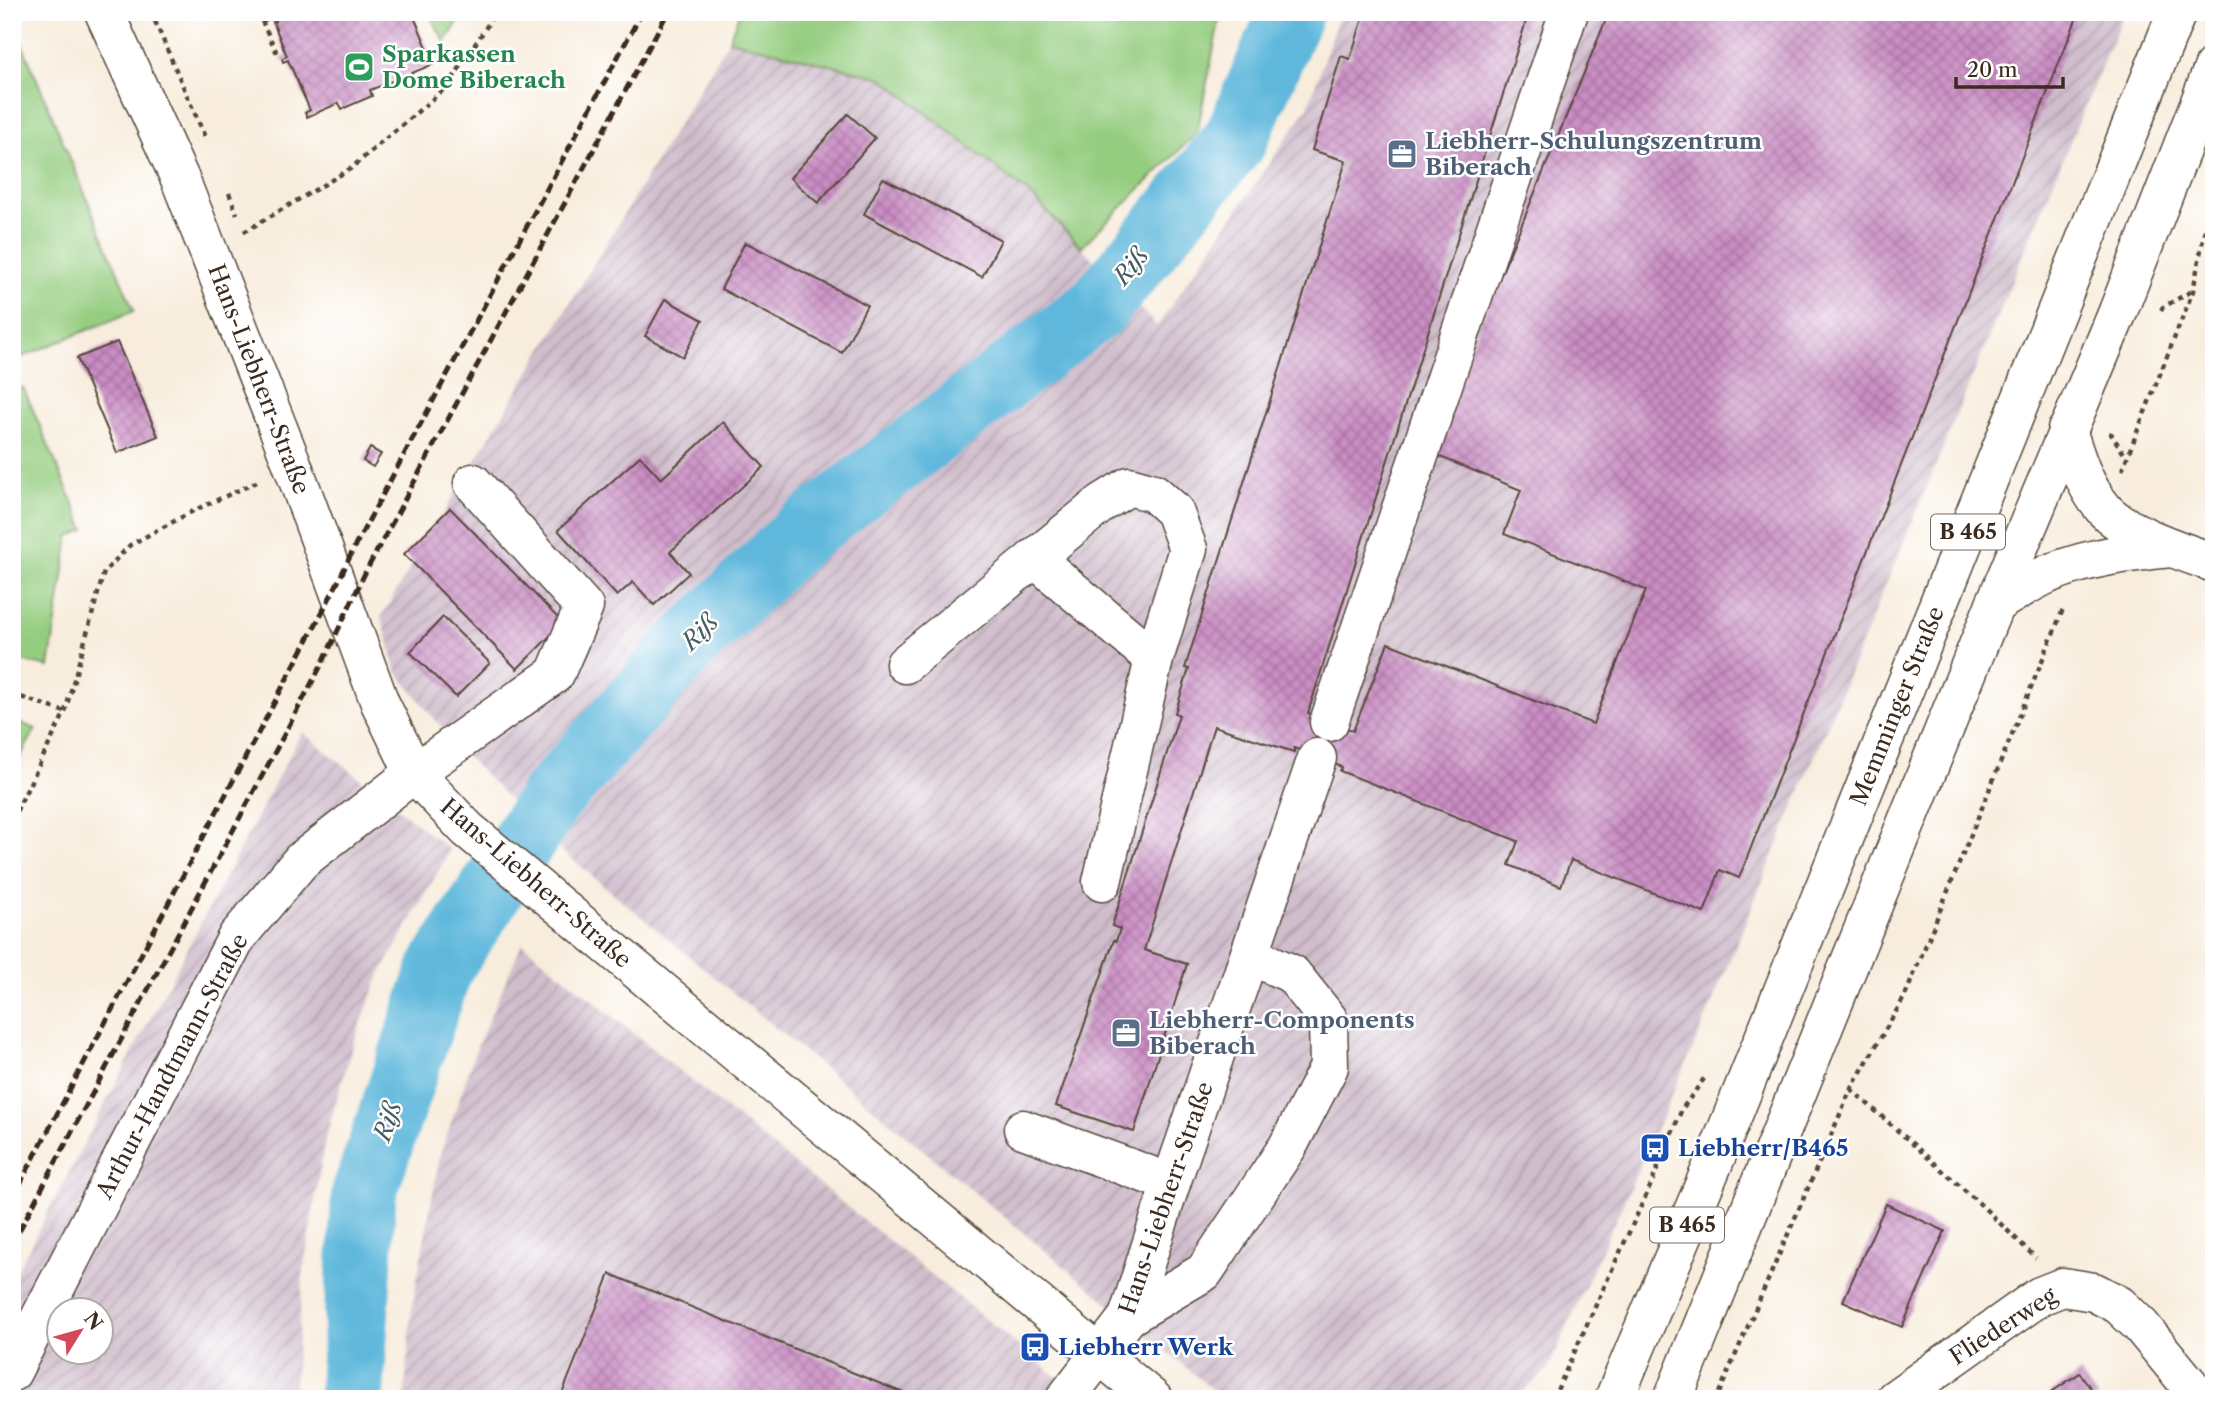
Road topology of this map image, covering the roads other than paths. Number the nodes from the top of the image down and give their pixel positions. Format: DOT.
graph roads {
  1 [pos="104,12"];
  2 [pos="1569,12"];
  3 [pos="2177,12"];
  4 [pos="2214,66"];
  5 [pos="2067,430"];
  6 [pos="473,483"];
  7 [pos="2173,548"];
  8 [pos="1034,558"];
  9 [pos="2214,563"];
  10 [pos="1995,604"];
  11 [pos="1154,659"];
  12 [pos="905,664"];
  13 [pos="1329,722"];
  14 [pos="1317,758"];
  15 [pos="414,773"];
  16 [pos="1102,882"];
  17 [pos="1250,955"];
  18 [pos="1023,1129"];
  19 [pos="1171,1183"];
  20 [pos="1128,1317"];
  21 [pos="1100,1354"];
  22 [pos="12,1372"];
  23 [pos="1065,1399"];
  24 [pos="1153,1399"];
  25 [pos="1614,1399"];
  26 [pos="1673,1399"];
  27 [pos="1895,1399"];
  28 [pos="2201,1399"];
  1 -- 15 [label="main road, Hans-Liebherr-Straße"];
  2 -- 13 [label="main road"];
  3 -- 25 [label="main road, Memminger Straße / B 465"];
  4 -- 5 [label="main road, B 465"];
  5 -- 7 [label="main road"];
  5 -- 10 [label="main road, B 465"];
  6 -- 15 [label="main road, Arthur-Handtmann-Straße"];
  7 -- 9 [label="main road"];
  7 -- 10 [label="main road"];
  8 -- 11 [label="main road"];
  8 -- 11 [label="main road"];
  8 -- 12 [label="main road"];
  10 -- 26 [label="main road, B 465"];
  11 -- 16 [label="main road"];
  14 -- 17 [label="main road, Hans-Liebherr-Straße"];
  15 -- 21 [label="main road, Hans-Liebherr-Straße"];
  15 -- 22 [label="main road, Arthur-Handtmann-Straße"];
  17 -- 19 [label="main road, Hans-Liebherr-Straße"];
  17 -- 20 [label="main road"];
  18 -- 19 [label="main road"];
  19 -- 20 [label="main road, Hans-Liebherr-Straße"];
  20 -- 21 [label="main road, Hans-Liebherr-Straße"];
  21 -- 23 [label="main road, Hans-Liebherr-Straße"];
  21 -- 24 [label="main road, Hans-Liebherr-Straße"];
  27 -- 28 [label="main road, Fliederweg"];
}
